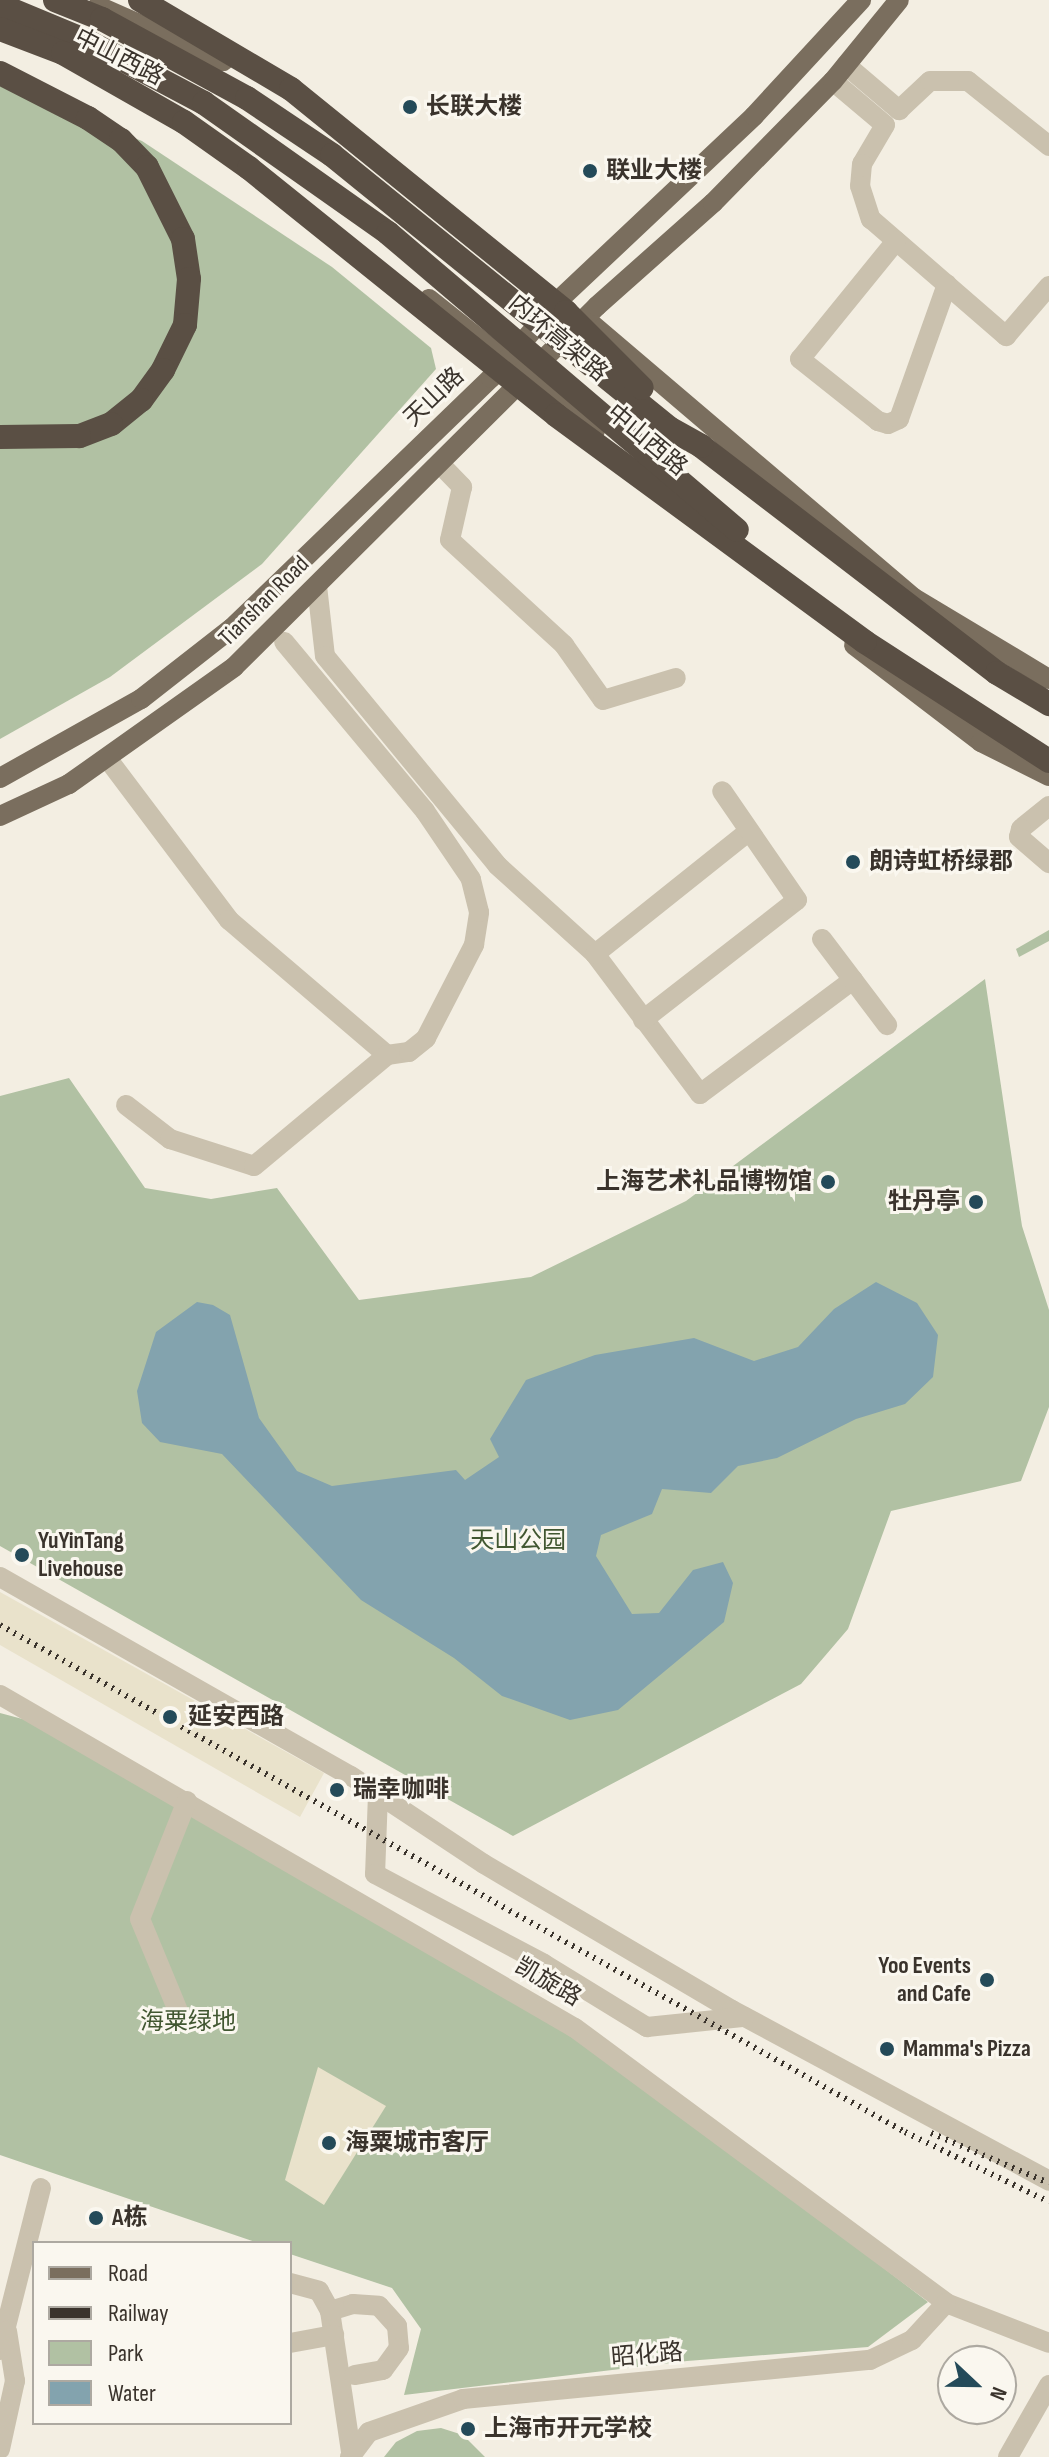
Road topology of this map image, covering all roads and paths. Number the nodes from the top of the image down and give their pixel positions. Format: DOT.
graph roads {
  1 [pos="55,0"];
  2 [pos="83,0"];
  3 [pos="140,0"];
  4 [pos="861,0"];
  5 [pos="899,0"];
  6 [pos="0,5"];
  7 [pos="0,30"];
  8 [pos="0,73"];
  9 [pos="840,73"];
  10 [pos="892,118"];
  11 [pos="1049,146"];
  12 [pos="896,241"];
  13 [pos="947,284"];
  14 [pos="1049,286"];
  15 [pos="561,298"];
  16 [pos="585,319"];
  17 [pos="509,359"];
  18 [pos="529,376"];
  19 [pos="0,437"];
  20 [pos="701,446"];
  21 [pos="440,464"];
  22 [pos="317,586"];
  23 [pos="284,642"];
  24 [pos="865,642"];
  25 [pos="676,678"];
  26 [pos="1049,679"];
  27 [pos="1049,704"];
  28 [pos="107,758"];
  29 [pos="1049,761"];
  30 [pos="1049,776"];
  31 [pos="0,778"];
  32 [pos="722,791"];
  33 [pos="1049,806"];
  34 [pos="0,816"];
  35 [pos="749,831"];
  36 [pos="1049,863"];
  37 [pos="822,939"];
  38 [pos="595,954"];
  39 [pos="853,980"];
  40 [pos="643,1020"];
  41 [pos="887,1025"];
  42 [pos="387,1055"];
  43 [pos="126,1105"];
  44 [pos="0,1577"];
  45 [pos="0,1695"];
  46 [pos="378,1794"];
  47 [pos="187,1801"];
  48 [pos="744,2017"];
  49 [pos="181,2018"];
  50 [pos="1049,2181"];
  51 [pos="41,2188"];
  52 [pos="292,2284"];
  53 [pos="946,2303"];
  54 [pos="330,2311"];
  55 [pos="6,2327"];
  56 [pos="334,2335"];
  57 [pos="292,2343"];
  58 [pos="1049,2343"];
  59 [pos="0,2350"];
  60 [pos="354,2375"];
  61 [pos="1049,2385"];
  62 [pos="0,2449"];
  63 [pos="351,2454"];
  64 [pos="1008,2457"];
  1 -- 20 [label="highway, 内环高架路, bridge"];
  2 -- 15 [label="main road, 中山西路"];
  3 -- 20 [label="highway, bridge"];
  4 -- 15 [label="main road, 天山路"];
  5 -- 9 [label="main road"];
  6 -- 24 [label="highway, 内环高架路, bridge"];
  7 -- 17 [label="main road, 中山西路"];
  7 -- 24 [label="highway, bridge"];
  8 -- 19 [label="highway"];
  9 -- 10 [label="street"];
  9 -- 16 [label="main road"];
  10 -- 11 [label="street"];
  10 -- 12 [label="street"];
  12 -- 13 [label="street"];
  12 -- 13 [label="street"];
  13 -- 14 [label="street"];
  15 -- 16 [label="main road, 中山西路"];
  15 -- 17 [label="main road, 天山路"];
  16 -- 18 [label="main road, Tianshan Road"];
  16 -- 26 [label="main road, 中山西路"];
  17 -- 18 [label="main road, 中山西路"];
  17 -- 31 [label="main road, 天山路"];
  18 -- 21 [label="main road, Tianshan Road"];
  18 -- 30 [label="main road, 中山西路"];
  20 -- 27 [label="highway, 内环高架路"];
  21 -- 22 [label="main road, Tianshan Road"];
  21 -- 25 [label="street"];
  22 -- 28 [label="main road, Tianshan Road"];
  22 -- 38 [label="street"];
  23 -- 42 [label="street"];
  24 -- 29 [label="highway, 内环高架路"];
  28 -- 34 [label="main road, Tianshan Road"];
  28 -- 42 [label="street"];
  32 -- 35 [label="street"];
  33 -- 36 [label="street"];
  35 -- 38 [label="street"];
  35 -- 40 [label="street"];
  37 -- 39 [label="street"];
  38 -- 40 [label="street"];
  39 -- 40 [label="street"];
  39 -- 41 [label="street"];
  42 -- 43 [label="street"];
  44 -- 46 [label="street"];
  45 -- 47 [label="street, 凯旋路"];
  46 -- 48 [label="street"];
  46 -- 48 [label="street"];
  47 -- 49 [label="street"];
  47 -- 53 [label="street, 凯旋路"];
  48 -- 50 [label="street"];
  51 -- 55 [label="street"];
  52 -- 54 [label="street"];
  53 -- 58 [label="street, 凯旋路"];
  53 -- 63 [label="street, 昭化路"];
  54 -- 56 [label="street"];
  54 -- 60 [label="street"];
  55 -- 59 [label="street"];
  55 -- 62 [label="street"];
  56 -- 57 [label="street"];
  56 -- 63 [label="street"];
  61 -- 64 [label="street"];
}
